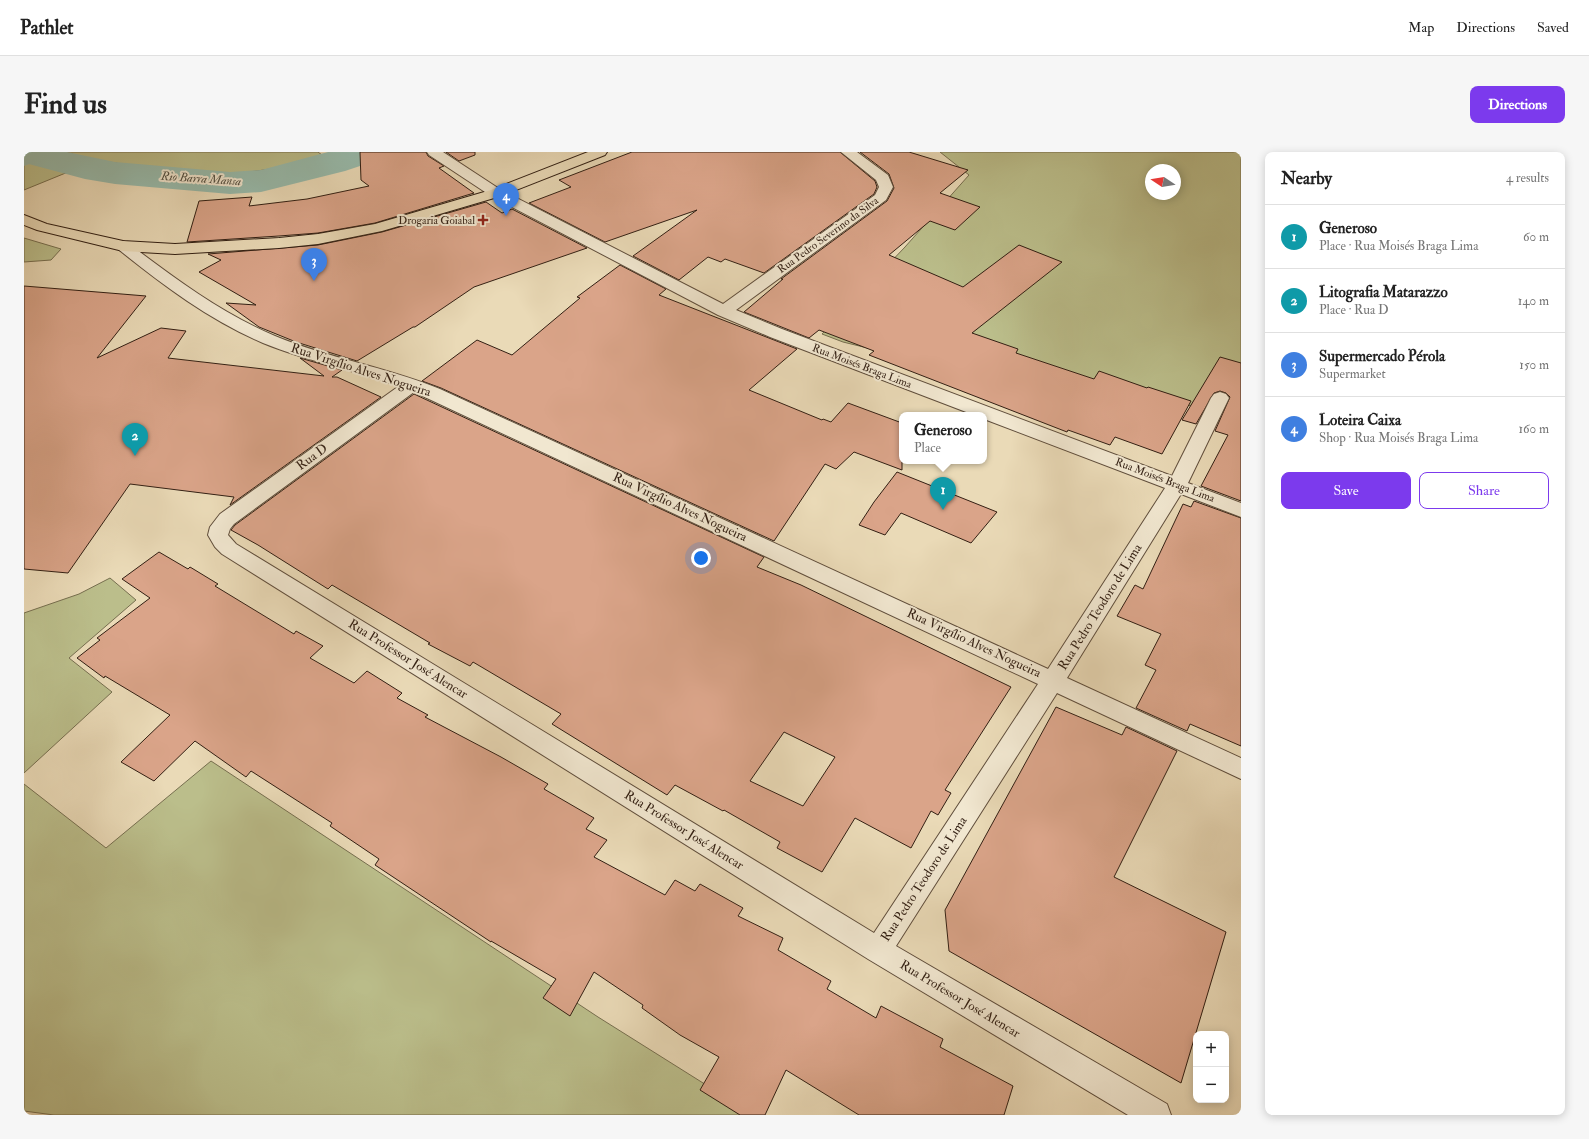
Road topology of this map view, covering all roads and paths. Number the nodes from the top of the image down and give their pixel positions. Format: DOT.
graph roads {
  1 [pos="434,152"];
  2 [pos="600,152"];
  3 [pos="848,152"];
  4 [pos="496,193"];
  5 [pos="24,220"];
  6 [pos="123,246"];
  7 [pos="724,311"];
  8 [pos="412,385"];
  9 [pos="1220,398"];
  10 [pos="984,412"];
  11 [pos="987,413"];
  12 [pos="1177,485"];
  13 [pos="1241,510"];
  14 [pos="218,535"];
  15 [pos="1053,680"];
  16 [pos="1241,769"];
  17 [pos="878,950"];
  18 [pos="1156,1115"];
  1 -- 4 [label="street, Rua Moisés Braga Lima"];
  2 -- 4 [label="main road"];
  3 -- 7 [label="street, Rua Pedro Severino da Silva"];
  4 -- 6 [label="main road"];
  4 -- 7 [label="street, Rua Moisés Braga Lima"];
  5 -- 6 [label="main road"];
  6 -- 8 [label="street, Rua Virgílio Alves Nogueira"];
  7 -- 10 [label="street, Rua Moisés Braga Lima"];
  8 -- 14 [label="street, Rua D"];
  8 -- 15 [label="street, Rua Virgílio Alves Nogueira"];
  9 -- 12 [label="street, Rua Pedro Teodoro de Lima"];
  11 -- 12 [label="street, Rua Moisés Braga Lima"];
  12 -- 13 [label="street, Rua Moisés Braga Lima"];
  12 -- 15 [label="street, Rua Pedro Teodoro de Lima"];
  14 -- 17 [label="street, Rua Professor José Alencar"];
  15 -- 16 [label="street, Rua Virgílio Alves Nogueira"];
  15 -- 17 [label="street, Rua Pedro Teodoro de Lima"];
  17 -- 18 [label="street, Rua Professor José Alencar"];
}
